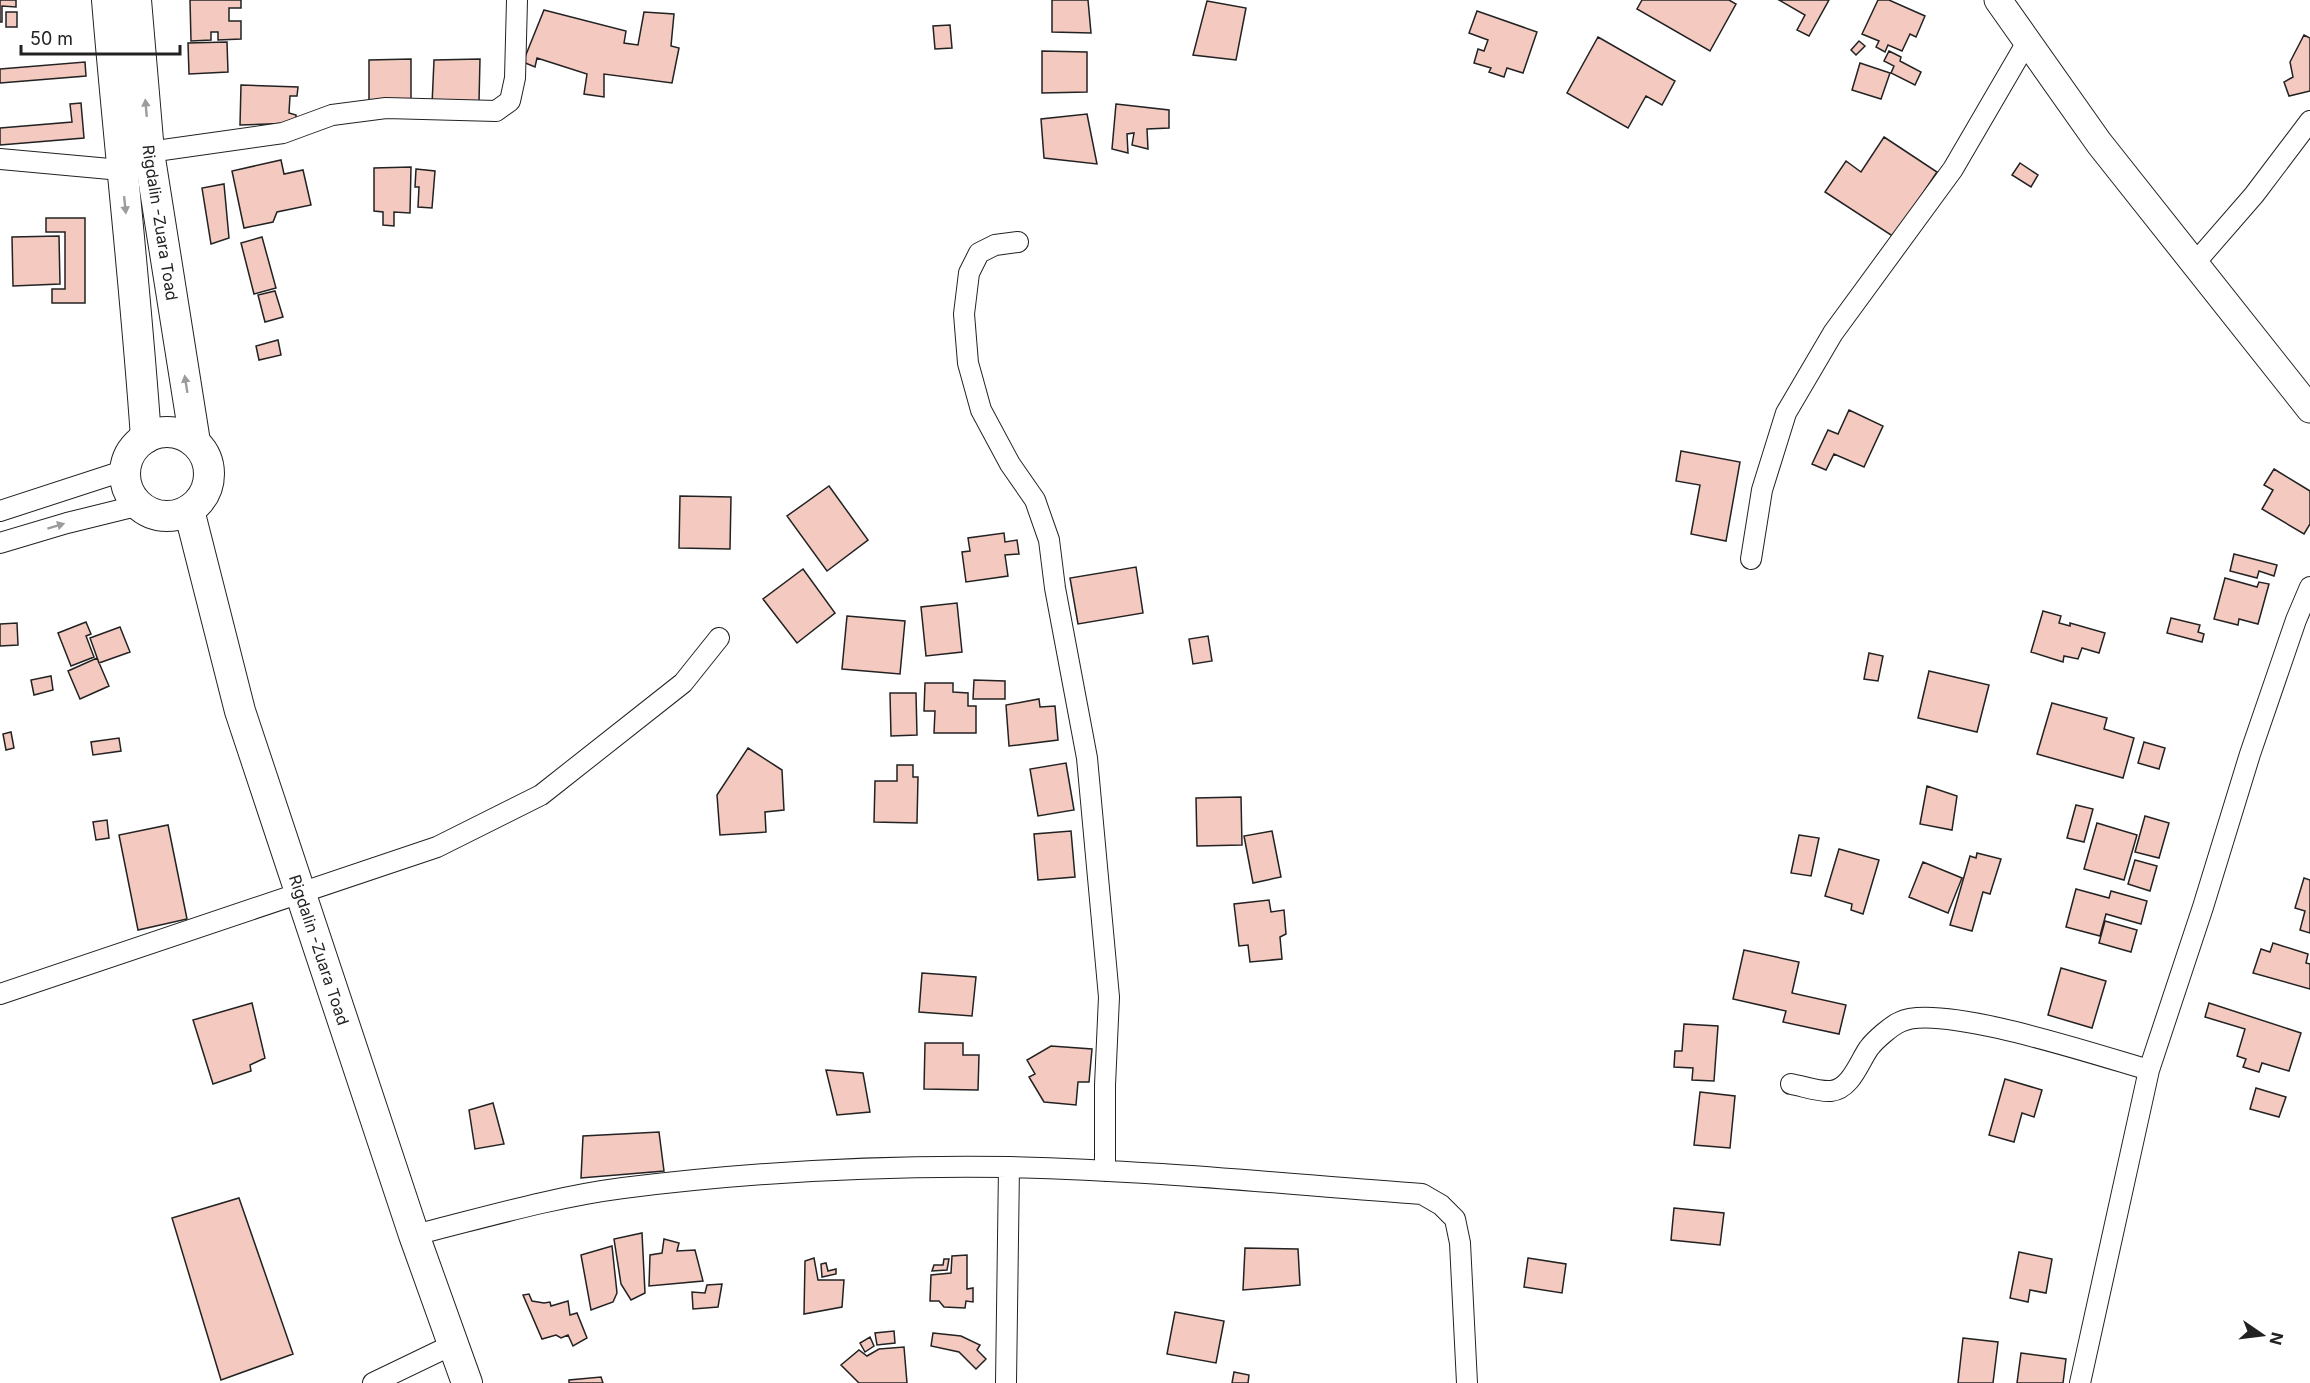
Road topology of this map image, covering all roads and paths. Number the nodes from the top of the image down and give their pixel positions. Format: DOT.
graph roads {
  1 [pos="107,0"];
  2 [pos="136,0"];
  3 [pos="518,0"];
  4 [pos="1998,0"];
  5 [pos="2028,42"];
  6 [pos="2310,121"];
  7 [pos="149,152"];
  8 [pos="0,159"];
  9 [pos="121,170"];
  10 [pos="1018,242"];
  11 [pos="2194,264"];
  12 [pos="2310,409"];
  13 [pos="146,438"];
  14 [pos="195,442"];
  15 [pos="126,470"];
  16 [pos="140,506"];
  17 [pos="189,510"];
  18 [pos="0,511"];
  19 [pos="0,543"];
  20 [pos="1751,559"];
  21 [pos="2310,587"];
  22 [pos="719,638"];
  23 [pos="301,894"];
  24 [pos="0,994"];
  25 [pos="2149,1070"];
  26 [pos="1791,1084"];
  27 [pos="1009,1167"];
  28 [pos="1105,1171"];
  29 [pos="414,1235"];
  30 [pos="454,1344"];
  31 [pos="373,1383"];
  32 [pos="467,1383"];
  33 [pos="1006,1383"];
  34 [pos="1467,1383"];
  35 [pos="2080,1383"];
  1 -- 9 [label="main road, Rigdalin -Zuara Toad"];
  7 -- 2 [label="main road, Rigdalin -Zuara Toad, one-way"];
  3 -- 7 [label="street"];
  4 -- 5 [label="street"];
  5 -- 11 [label="street"];
  5 -- 20 [label="street"];
  6 -- 11 [label="street"];
  14 -- 7 [label="main road, Rigdalin -Zuara Toad, one-way"];
  8 -- 9 [label="street"];
  9 -- 13 [label="main road, Rigdalin -Zuara Toad, one-way"];
  10 -- 28 [label="street"];
  11 -- 12 [label="street"];
  13 -- 14 [label="main road"];
  13 -- 15 [label="main road"];
  14 -- 17 [label="main road"];
  15 -- 16 [label="main road"];
  15 -- 18 [label="street"];
  16 -- 17 [label="main road"];
  19 -- 16 [label="street, one-way"];
  17 -- 23 [label="main road, Rigdalin -Zuara Toad"];
  21 -- 25 [label="street"];
  22 -- 23 [label="street"];
  23 -- 24 [label="street"];
  23 -- 29 [label="main road, Rigdalin -Zuara Toad"];
  25 -- 26 [label="street"];
  25 -- 35 [label="street"];
  27 -- 28 [label="street"];
  27 -- 29 [label="street"];
  27 -- 33 [label="street"];
  28 -- 34 [label="street"];
  29 -- 30 [label="main road, Rigdalin -Zuara Toad"];
  30 -- 31 [label="street"];
  30 -- 32 [label="main road, Rigdalin -Zuara Toad"];
}
